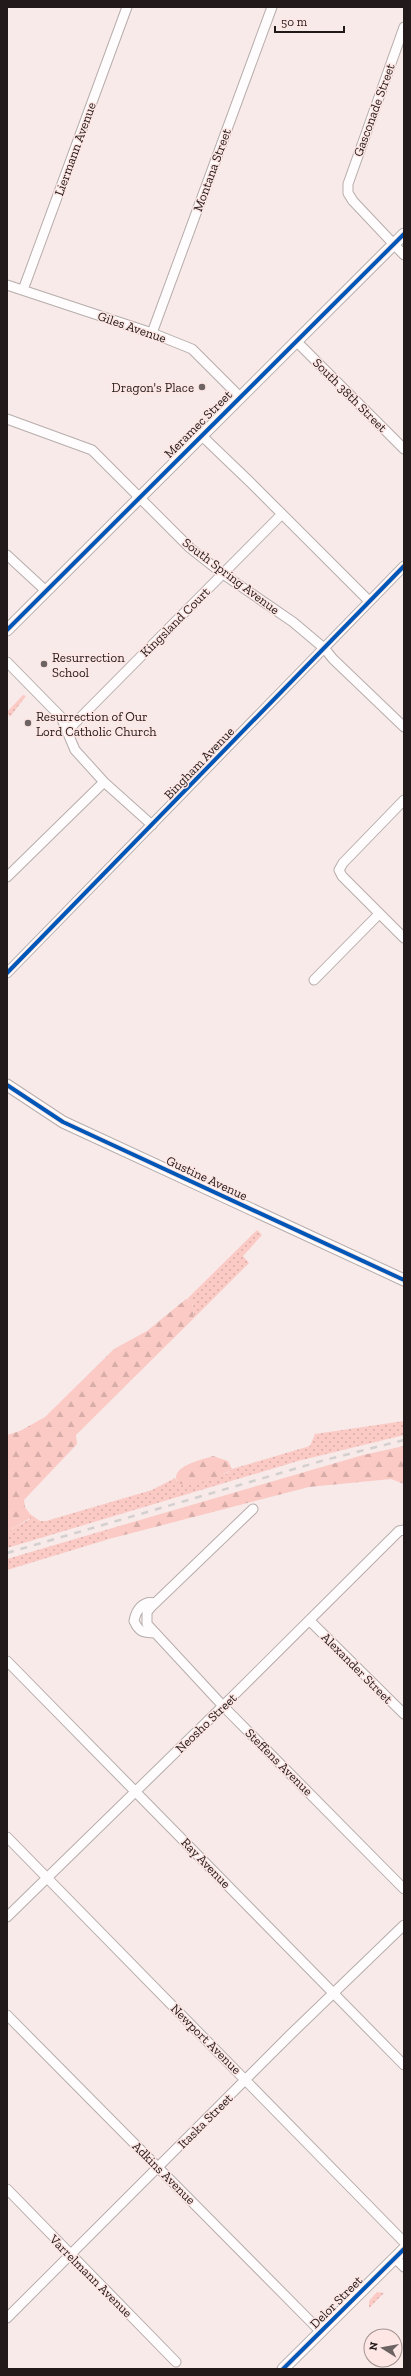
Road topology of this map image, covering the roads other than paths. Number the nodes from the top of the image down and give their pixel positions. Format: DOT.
graph roads {
  1 [pos="127,7"];
  2 [pos="272,7"];
  3 [pos="404,27"];
  4 [pos="404,234"];
  5 [pos="393,245"];
  6 [pos="404,256"];
  7 [pos="7,285"];
  8 [pos="23,290"];
  9 [pos="152,334"];
  10 [pos="296,341"];
  11 [pos="240,396"];
  12 [pos="7,419"];
  13 [pos="201,435"];
  14 [pos="404,449"];
  15 [pos="139,497"];
  16 [pos="282,514"];
  17 [pos="7,555"];
  18 [pos="404,566"];
  19 [pos="223,574"];
  20 [pos="46,591"];
  21 [pos="369,601"];
  22 [pos="7,630"];
  23 [pos="325,649"];
  24 [pos="7,662"];
  25 [pos="404,727"];
  26 [pos="68,730"];
  27 [pos="104,782"];
  28 [pos="404,800"];
  29 [pos="152,825"];
  30 [pos="7,877"];
  31 [pos="379,914"];
  32 [pos="404,938"];
  33 [pos="7,973"];
  34 [pos="314,980"];
  35 [pos="7,1085"];
  36 [pos="404,1280"];
  37 [pos="252,1509"];
  38 [pos="404,1530"];
  39 [pos="310,1621"];
  40 [pos="7,1662"];
  41 [pos="223,1706"];
  42 [pos="404,1714"];
  43 [pos="135,1792"];
  44 [pos="7,1837"];
  45 [pos="47,1877"];
  46 [pos="404,1889"];
  47 [pos="7,1916"];
  48 [pos="404,1925"];
  49 [pos="333,1994"];
  50 [pos="7,2015"];
  51 [pos="404,2065"];
  52 [pos="246,2080"];
  53 [pos="158,2168"];
  54 [pos="7,2189"];
  55 [pos="404,2242"];
  56 [pos="404,2249"];
  57 [pos="71,2256"];
  58 [pos="394,2258"];
  59 [pos="404,2267"];
  60 [pos="7,2318"];
  61 [pos="321,2332"];
  62 [pos="176,2362"];
  63 [pos="283,2369"];
  1 -- 8 [label="street, Liermann Avenue"];
  2 -- 9 [label="street, Montana Street"];
  3 -- 5 [label="street, Gasconade Street"];
  4 -- 5 [label="street, Meramec Street"];
  5 -- 6 [label="street"];
  5 -- 10 [label="street, Meramec Street"];
  7 -- 8 [label="street, Giles Avenue"];
  8 -- 9 [label="street, Giles Avenue"];
  9 -- 11 [label="street, Giles Avenue"];
  10 -- 11 [label="street, Meramec Street"];
  10 -- 14 [label="street, South 38th Street"];
  11 -- 13 [label="street, Meramec Street"];
  12 -- 15 [label="street, South Spring Avenue"];
  13 -- 15 [label="street, Meramec Street"];
  13 -- 16 [label="street"];
  15 -- 19 [label="street, South Spring Avenue"];
  15 -- 20 [label="street, Meramec Street"];
  16 -- 19 [label="street, Kingsland Court"];
  16 -- 21 [label="street"];
  17 -- 20 [label="street"];
  18 -- 21 [label="street, Bingham Avenue"];
  19 -- 23 [label="street, South Spring Avenue"];
  19 -- 26 [label="street, Kingsland Court"];
  20 -- 22 [label="street, Meramec Street"];
  21 -- 23 [label="street, Bingham Avenue"];
  23 -- 25 [label="street, South Spring Avenue"];
  23 -- 29 [label="street, Bingham Avenue"];
  24 -- 26 [label="street"];
  26 -- 27 [label="street"];
  27 -- 29 [label="street"];
  27 -- 30 [label="street"];
  28 -- 31 [label="street"];
  29 -- 33 [label="street, Bingham Avenue"];
  31 -- 32 [label="street"];
  31 -- 34 [label="street"];
  35 -- 36 [label="street, Gustine Avenue"];
  37 -- 41 [label="street, Steffens Avenue"];
  38 -- 39 [label="street, Neosho Street"];
  39 -- 41 [label="street, Neosho Street"];
  39 -- 42 [label="street, Alexander Street"];
  40 -- 43 [label="street, Ray Avenue"];
  41 -- 43 [label="street, Neosho Street"];
  41 -- 46 [label="street, Steffens Avenue"];
  43 -- 45 [label="street, Neosho Street"];
  43 -- 49 [label="street, Ray Avenue"];
  44 -- 45 [label="street, Newport Avenue"];
  45 -- 47 [label="street, Neosho Street"];
  45 -- 52 [label="street, Newport Avenue"];
  48 -- 49 [label="street, Itaska Street"];
  49 -- 51 [label="street, Ray Avenue"];
  49 -- 52 [label="street, Itaska Street"];
  50 -- 53 [label="street, Adkins Avenue"];
  52 -- 53 [label="street, Itaska Street"];
  52 -- 55 [label="street, Newport Avenue"];
  53 -- 57 [label="street, Itaska Street"];
  53 -- 61 [label="street, Adkins Avenue"];
  54 -- 57 [label="street, Varrelmann Avenue"];
  56 -- 58 [label="street, Delor Street"];
  57 -- 60 [label="street, Itaska Street"];
  57 -- 62 [label="street, Varrelmann Avenue"];
  58 -- 59 [label="street"];
  58 -- 61 [label="street, Delor Street"];
  61 -- 63 [label="street, Delor Street"];
}
